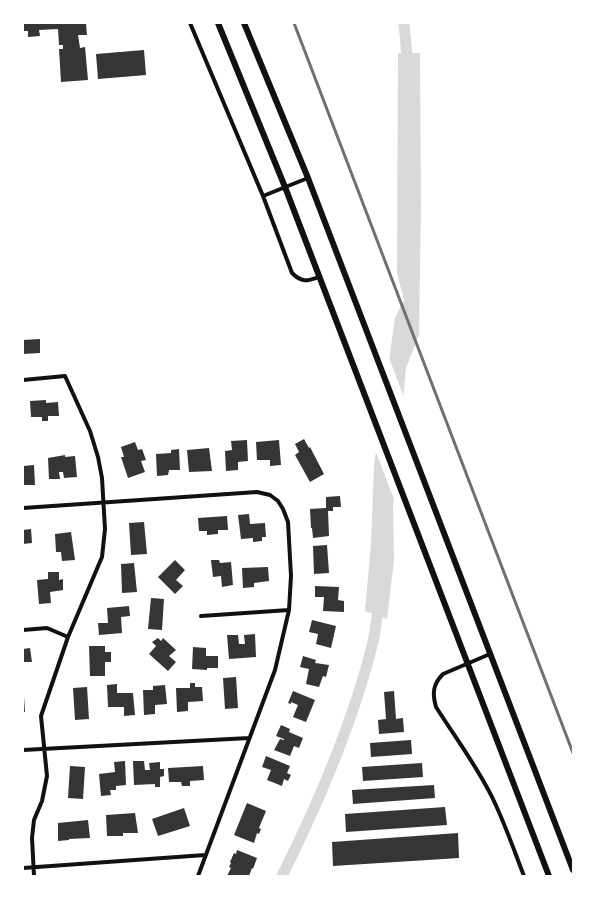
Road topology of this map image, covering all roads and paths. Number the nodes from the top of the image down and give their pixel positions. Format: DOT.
graph roads {
  1 [pos="190,23"];
  2 [pos="218,23"];
  3 [pos="244,23"];
  4 [pos="308,178"];
  5 [pos="285,187"];
  6 [pos="263,196"];
  7 [pos="319,277"];
  8 [pos="23,380"];
  9 [pos="104,502"];
  10 [pos="23,508"];
  11 [pos="289,610"];
  12 [pos="201,616"];
  13 [pos="23,630"];
  14 [pos="68,637"];
  15 [pos="490,654"];
  16 [pos="467,663"];
  17 [pos="249,738"];
  18 [pos="45,748"];
  19 [pos="23,750"];
  20 [pos="205,855"];
  21 [pos="23,868"];
  22 [pos="34,868"];
  23 [pos="573,870"];
  24 [pos="34,876"];
  25 [pos="198,876"];
  26 [pos="524,876"];
  27 [pos="549,876"];
  1 -- 6 [label="street"];
  2 -- 5 [label="main road"];
  3 -- 4 [label="main road"];
  4 -- 5 [label="street"];
  4 -- 15 [label="main road"];
  5 -- 6 [label="street"];
  5 -- 7 [label="main road"];
  6 -- 7 [label="street"];
  7 -- 16 [label="main road"];
  8 -- 9 [label="street"];
  9 -- 10 [label="street"];
  9 -- 11 [label="street"];
  9 -- 14 [label="street"];
  11 -- 12 [label="street"];
  11 -- 17 [label="street"];
  13 -- 14 [label="street"];
  14 -- 18 [label="street"];
  15 -- 16 [label="street"];
  15 -- 23 [label="main road"];
  16 -- 26 [label="street"];
  16 -- 27 [label="main road"];
  17 -- 18 [label="street"];
  17 -- 20 [label="street"];
  18 -- 19 [label="street"];
  18 -- 22 [label="street"];
  20 -- 22 [label="street"];
  20 -- 25 [label="street"];
  21 -- 22 [label="street"];
  22 -- 24 [label="street"];
}
